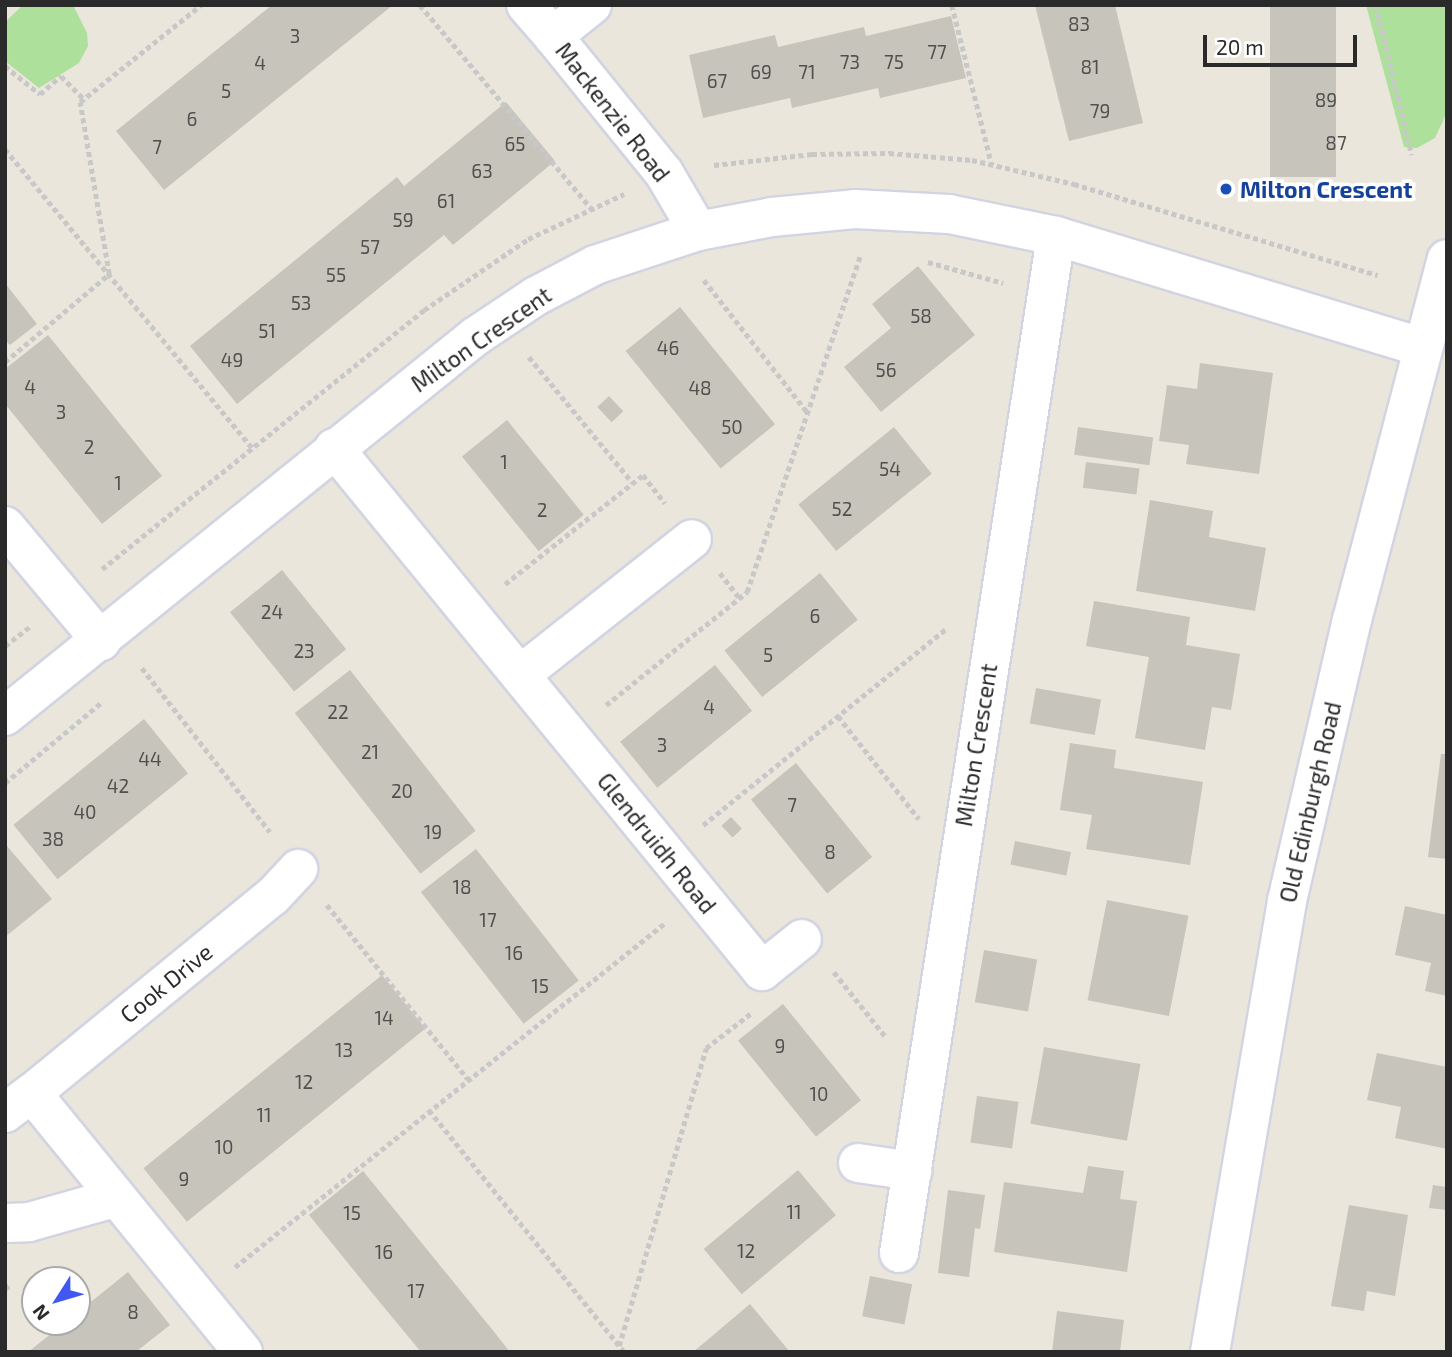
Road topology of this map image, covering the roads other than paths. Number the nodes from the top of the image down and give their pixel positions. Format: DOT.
graph roads {
  1 [pos="526,5"];
  2 [pos="592,5"];
  3 [pos="553,36"];
  4 [pos="698,231"];
  5 [pos="1056,236"];
  6 [pos="1447,259"];
  7 [pos="1421,347"];
  8 [pos="334,448"];
  9 [pos="5,526"];
  10 [pos="692,539"];
  11 [pos="101,641"];
  12 [pos="520,675"];
  13 [pos="5,716"];
  14 [pos="298,870"];
  15 [pos="802,939"];
  16 [pos="18,1103"];
  17 [pos="859,1164"];
  18 [pos="912,1171"];
  19 [pos="115,1198"];
  20 [pos="5,1223"];
  21 [pos="900,1253"];
  22 [pos="243,1352"];
  23 [pos="1210,1352"];
  1 -- 3 [label="street"];
  2 -- 3 [label="street, Mackenzie Road"];
  3 -- 4 [label="street, Mackenzie Road"];
  4 -- 5 [label="street, Milton Crescent"];
  4 -- 8 [label="street, Milton Crescent"];
  5 -- 7 [label="street, Milton Crescent"];
  5 -- 18 [label="street, Milton Crescent"];
  6 -- 7 [label="street, Old Edinburgh Road"];
  7 -- 23 [label="street, Old Edinburgh Road"];
  8 -- 11 [label="street, Milton Crescent"];
  8 -- 12 [label="street, Glendruidh Road"];
  9 -- 11 [label="street"];
  10 -- 12 [label="street"];
  11 -- 13 [label="street, Milton Crescent"];
  12 -- 15 [label="street, Glendruidh Road"];
  14 -- 16 [label="street, Cook Drive"];
  16 -- 19 [label="street, Cook Drive"];
  17 -- 18 [label="street"];
  18 -- 21 [label="street, Milton Crescent"];
  19 -- 20 [label="street"];
  19 -- 22 [label="street, Cook Drive"];
}
